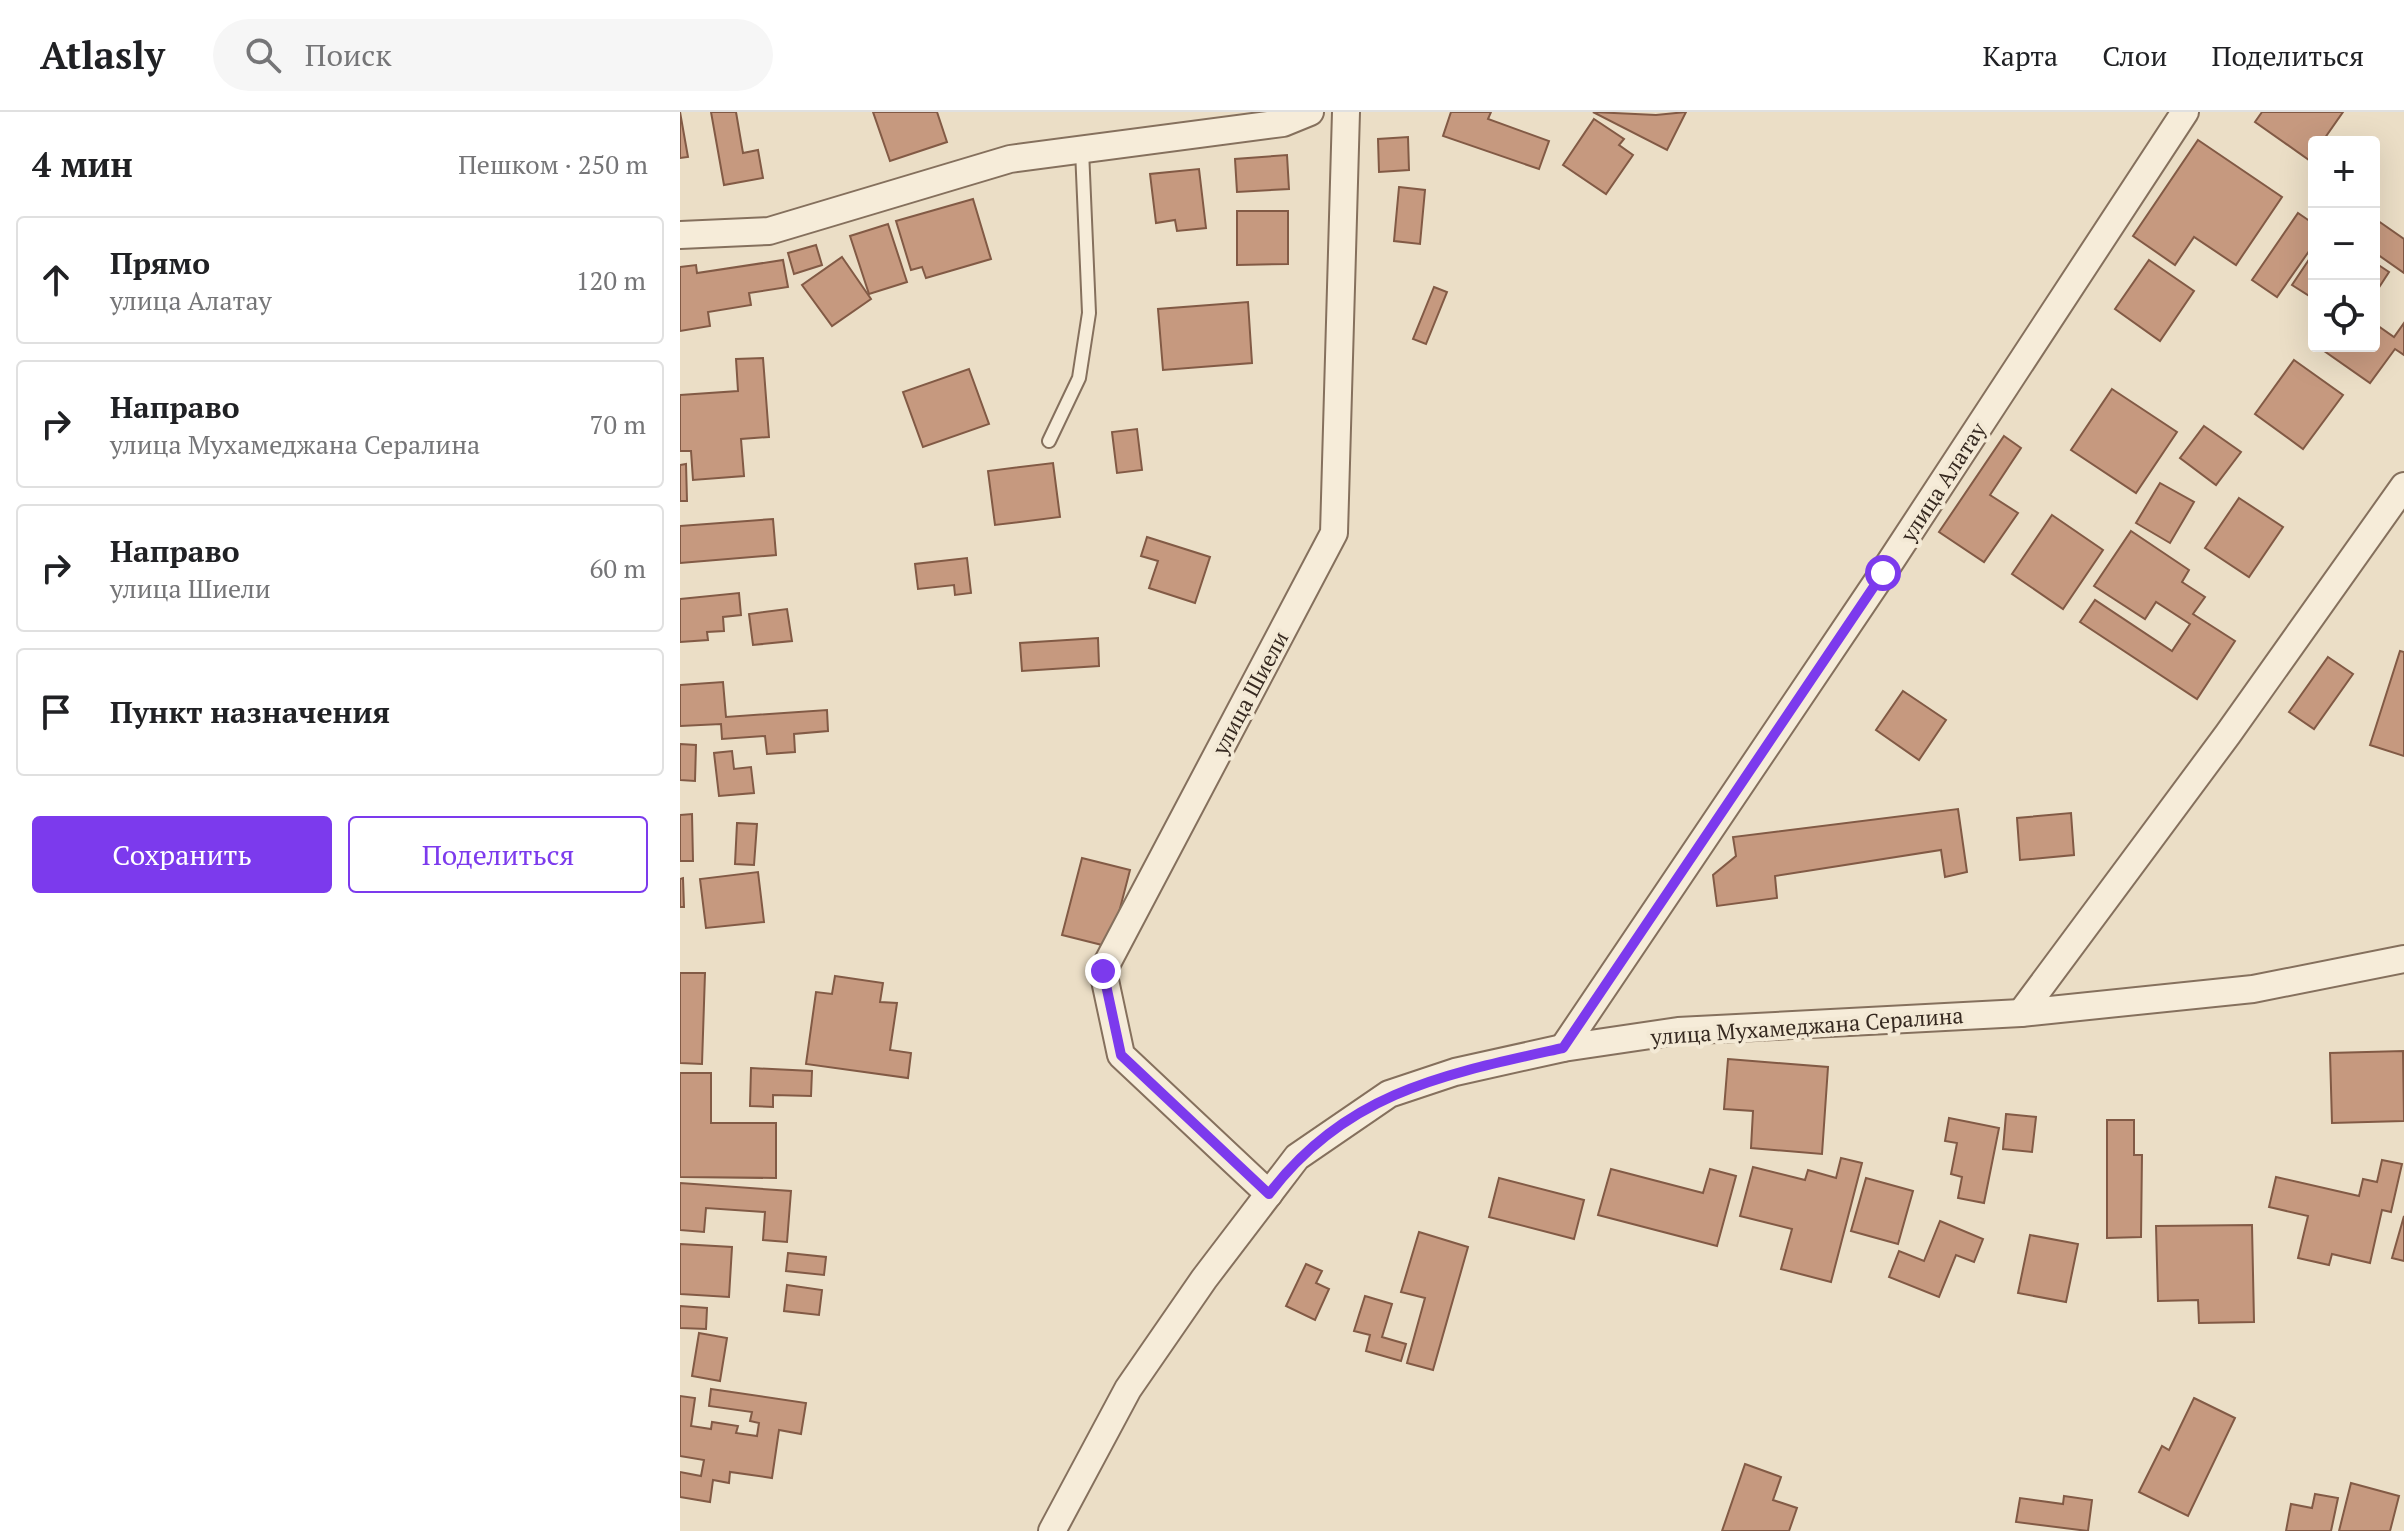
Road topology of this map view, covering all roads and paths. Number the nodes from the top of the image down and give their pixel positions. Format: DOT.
graph roads {
  1 [pos="1310,112"];
  2 [pos="1346,112"];
  3 [pos="2185,112"];
  4 [pos="1082,150"];
  5 [pos="680,235"];
  6 [pos="1049,441"];
  7 [pos="2404,486"];
  8 [pos="2404,959"];
  9 [pos="2021,1013"];
  10 [pos="1563,1048"];
  11 [pos="1269,1194"];
  12 [pos="1052,1531"];
  1 -- 4 [label="street"];
  2 -- 11 [label="street, улица Шиели"];
  3 -- 10 [label="street, улица Алатау"];
  4 -- 5 [label="street"];
  4 -- 6 [label="lane"];
  7 -- 9 [label="street"];
  8 -- 9 [label="street, улица Мухамеджана Сералина"];
  9 -- 10 [label="street, улица Мухамеджана Сералина"];
  10 -- 11 [label="street, улица Мухамеджана Сералина"];
  11 -- 12 [label="street, улица Мухамеджана Сералина"];
}
